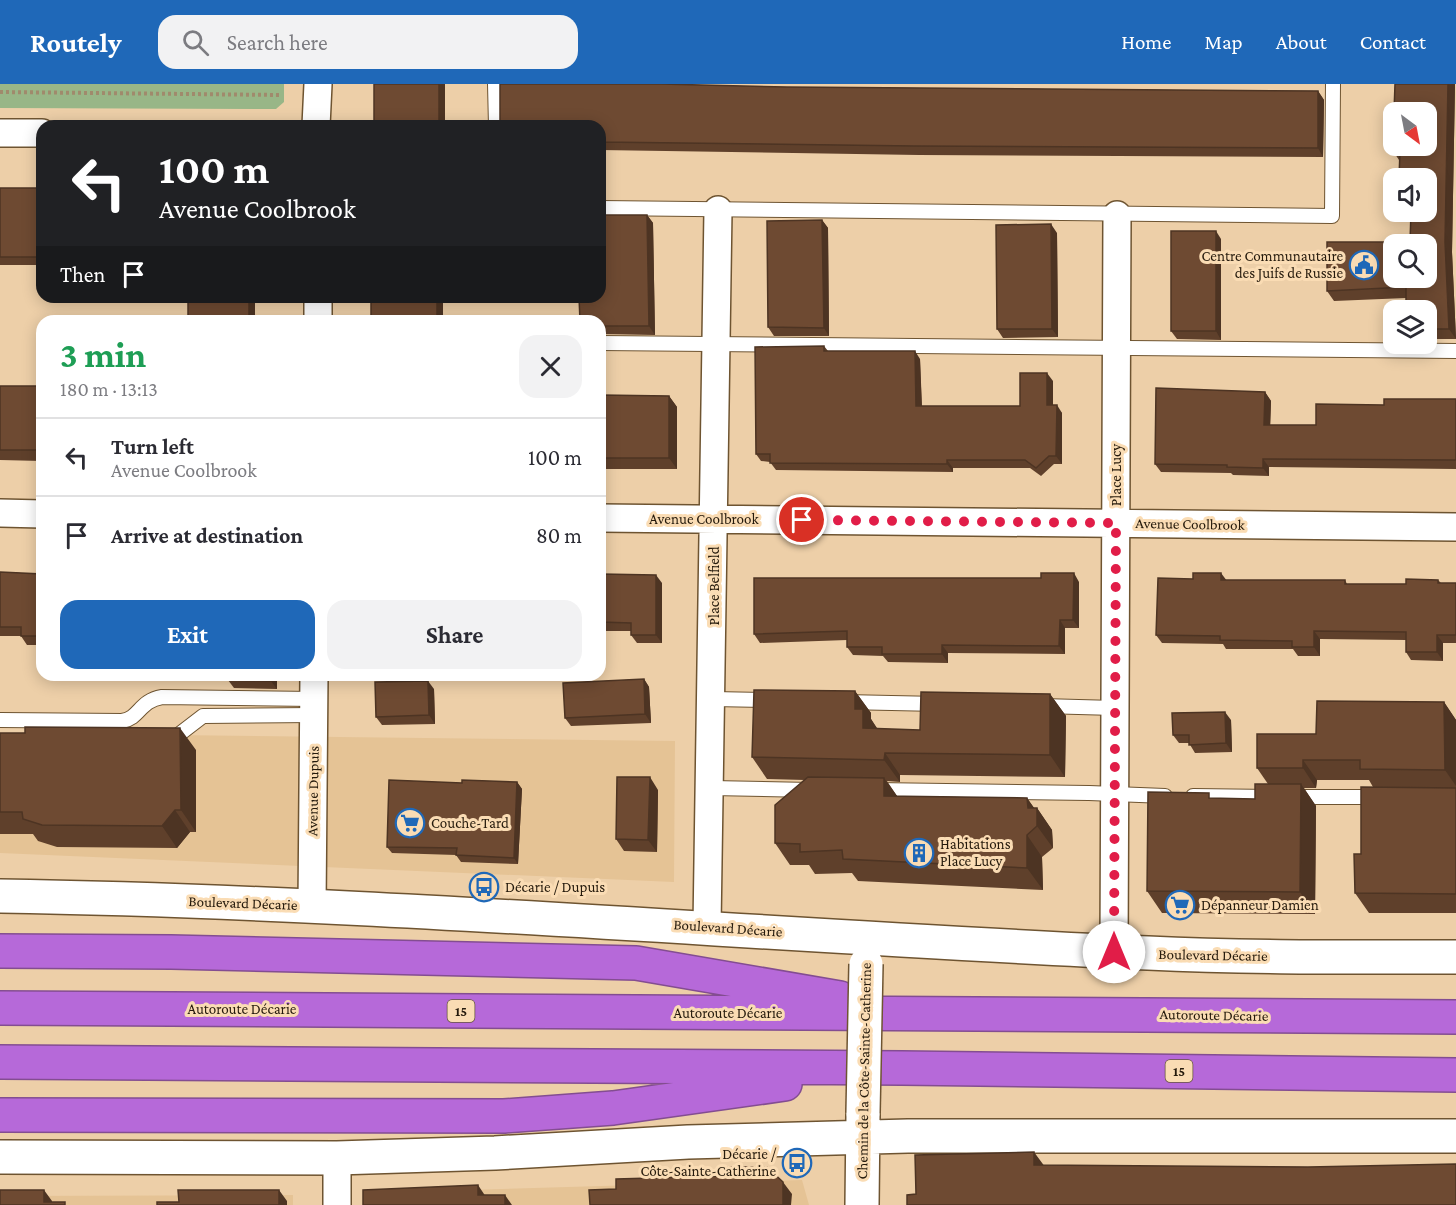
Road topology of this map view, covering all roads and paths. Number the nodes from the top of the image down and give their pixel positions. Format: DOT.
graph roads {
  1 [pos="318,84"];
  2 [pos="495,84"];
  3 [pos="1333,84"];
  4 [pos="0,92"];
  5 [pos="280,95"];
  6 [pos="316,120"];
  7 [pos="496,120"];
  8 [pos="0,133"];
  9 [pos="36,134"];
  10 [pos="606,208"];
  11 [pos="718,210"];
  12 [pos="1117,215"];
  13 [pos="606,343"];
  14 [pos="716,343"];
  15 [pos="1116,346"];
  16 [pos="1456,351"];
  17 [pos="0,513"];
  18 [pos="36,513"];
  19 [pos="606,518"];
  20 [pos="714,520"];
  21 [pos="1116,523"];
  22 [pos="1456,527"];
  23 [pos="314,696"];
  24 [pos="713,699"];
  25 [pos="782,700"];
  26 [pos="829,701"];
  27 [pos="948,704"];
  28 [pos="1031,706"];
  29 [pos="1115,708"];
  30 [pos="0,720"];
  31 [pos="150,739"];
  32 [pos="711,788"];
  33 [pos="828,790"];
  34 [pos="864,790"];
  35 [pos="1115,794"];
  36 [pos="1398,797"];
  37 [pos="0,896"];
  38 [pos="312,906"];
  39 [pos="707,926"];
  40 [pos="0,951"];
  41 [pos="866,951"];
  42 [pos="1114,952"];
  43 [pos="1456,957"];
  44 [pos="0,1008"];
  45 [pos="922,1012"];
  46 [pos="1456,1017"];
  47 [pos="0,1062"];
  48 [pos="902,1068"];
  49 [pos="1456,1075"];
  50 [pos="0,1115"];
  51 [pos="863,1125"];
  52 [pos="1456,1136"];
  53 [pos="0,1157"];
  54 [pos="337,1158"];
  55 [pos="337,1205"];
  56 [pos="862,1205"];
  1 -- 6 [label="street"];
  2 -- 7 [label="lane"];
  3 -- 12 [label="lane"];
  4 -- 5 [label="path"];
  8 -- 9 [label="street"];
  10 -- 11 [label="lane"];
  11 -- 12 [label="lane"];
  11 -- 14 [label="street, Place Belfield"];
  12 -- 15 [label="street, Place Lucy"];
  13 -- 14 [label="lane"];
  14 -- 15 [label="lane"];
  14 -- 20 [label="street, Place Belfield"];
  15 -- 16 [label="lane"];
  15 -- 21 [label="street, Place Lucy"];
  17 -- 18 [label="street"];
  19 -- 20 [label="street, Avenue Coolbrook"];
  20 -- 21 [label="street, Avenue Coolbrook"];
  20 -- 24 [label="street, Place Belfield"];
  21 -- 22 [label="street, Avenue Coolbrook"];
  21 -- 29 [label="street, Place Lucy"];
  23 -- 30 [label="lane"];
  23 -- 31 [label="lane"];
  23 -- 38 [label="street, Avenue Dupuis"];
  24 -- 25 [label="lane"];
  24 -- 32 [label="street, Place Belfield"];
  26 -- 27 [label="lane"];
  28 -- 29 [label="lane"];
  29 -- 35 [label="street, Place Lucy"];
  32 -- 33 [label="lane"];
  32 -- 39 [label="street, Place Belfield"];
  34 -- 35 [label="lane"];
  35 -- 36 [label="lane"];
  35 -- 42 [label="street, Place Lucy"];
  37 -- 38 [label="main road, Boulevard Décarie"];
  38 -- 39 [label="main road, Boulevard Décarie"];
  39 -- 41 [label="main road, Boulevard Décarie"];
  40 -- 45 [label="highway"];
  41 -- 42 [label="main road, Boulevard Décarie"];
  41 -- 51 [label="main road, Chemin de la Côte-Sainte-Catherine, bridge"];
  42 -- 43 [label="main road, Boulevard Décarie"];
  44 -- 45 [label="highway, Autoroute Décarie / 15"];
  45 -- 46 [label="highway, Autoroute Décarie / 15"];
  47 -- 48 [label="highway, 15"];
  48 -- 49 [label="highway, 15"];
  48 -- 50 [label="highway"];
  51 -- 52 [label="main road"];
  51 -- 54 [label="main road"];
  51 -- 56 [label="main road, Chemin de la Côte-Sainte-Catherine"];
  53 -- 54 [label="main road"];
  54 -- 55 [label="street"];
}
